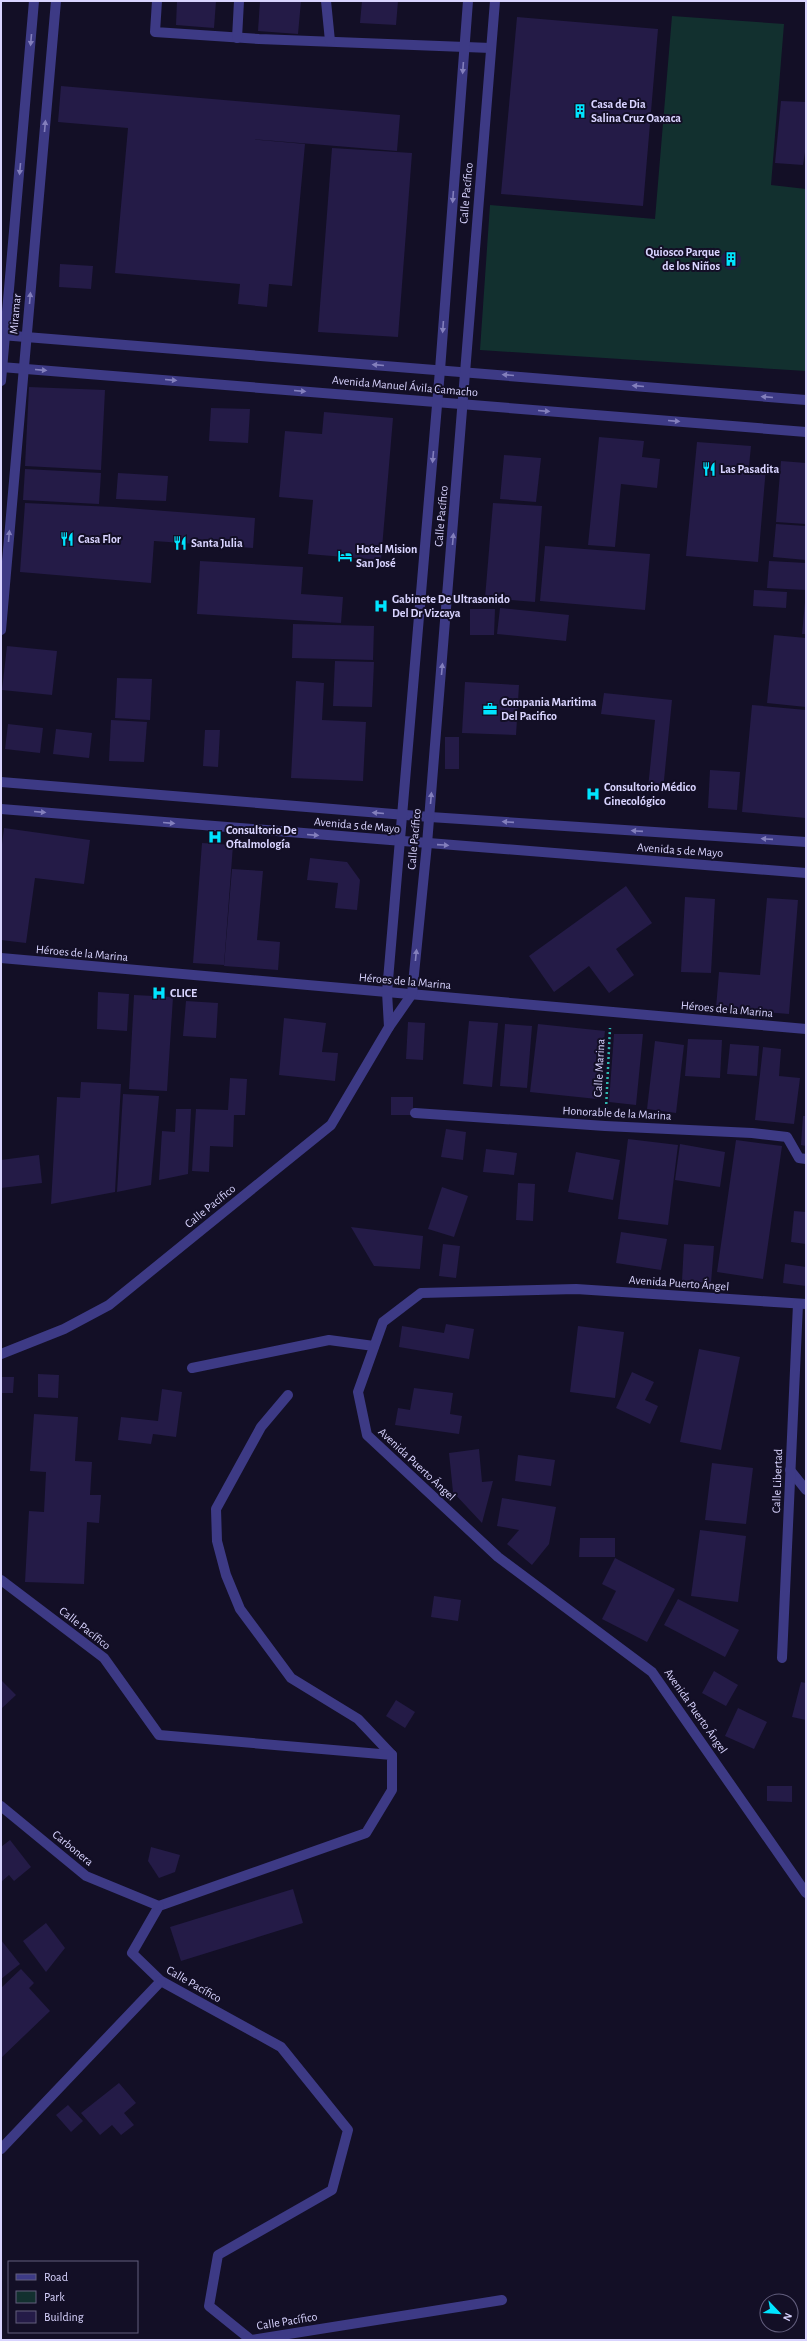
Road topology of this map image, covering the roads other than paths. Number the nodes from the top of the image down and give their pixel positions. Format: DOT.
graph roads {
  1 [pos="34,1"];
  2 [pos="56,1"];
  3 [pos="157,1"];
  4 [pos="239,1"];
  5 [pos="326,1"];
  6 [pos="468,1"];
  7 [pos="495,1"];
  8 [pos="237,38"];
  9 [pos="330,41"];
  10 [pos="464,46"];
  11 [pos="491,48"];
  12 [pos="3,335"];
  13 [pos="26,337"];
  14 [pos="2,367"];
  15 [pos="24,368"];
  16 [pos="440,370"];
  17 [pos="465,372"];
  18 [pos="1,381"];
  19 [pos="806,400"];
  20 [pos="437,402"];
  21 [pos="464,404"];
  22 [pos="806,432"];
  23 [pos="1,630"];
  24 [pos="1,782"];
  25 [pos="1,809"];
  26 [pos="403,815"];
  27 [pos="430,817"];
  28 [pos="401,842"];
  29 [pos="806,842"];
  30 [pos="427,844"];
  31 [pos="806,873"];
  32 [pos="1,958"];
  33 [pos="387,992"];
  34 [pos="412,994"];
  35 [pos="389,1027"];
  36 [pos="806,1029"];
  37 [pos="415,1113"];
  38 [pos="806,1159"];
  39 [pos="802,1304"];
  40 [pos="374,1346"];
  41 [pos="1,1354"];
  42 [pos="192,1368"];
  43 [pos="288,1395"];
  44 [pos="790,1470"];
  45 [pos="806,1490"];
  46 [pos="1,1580"];
  47 [pos="782,1658"];
  48 [pos="392,1755"];
  49 [pos="1,1806"];
  50 [pos="806,1894"];
  51 [pos="159,1906"];
  52 [pos="160,1981"];
  53 [pos="1,2149"];
  54 [pos="502,2300"];
  55 [pos="251,2340"];
  1 -- 12 [label="street, Miramar, one-way"];
  13 -- 2 [label="street, Miramar, one-way"];
  3 -- 8 [label="street"];
  4 -- 8 [label="street"];
  5 -- 9 [label="street"];
  6 -- 10 [label="street, Calle Pacífico"];
  7 -- 11 [label="street, Calle Pacífico"];
  8 -- 9 [label="street"];
  9 -- 10 [label="street"];
  10 -- 11 [label="street"];
  10 -- 16 [label="street, Calle Pacífico, one-way"];
  11 -- 17 [label="street, Calle Pacífico"];
  12 -- 13 [label="street, Avenida Manuel Ávila Camacho"];
  12 -- 14 [label="street, Miramar"];
  13 -- 15 [label="street, Miramar"];
  16 -- 13 [label="street, Avenida Manuel Ávila Camacho, one-way"];
  14 -- 15 [label="street, Avenida Manuel Ávila Camacho"];
  14 -- 18 [label="street, Miramar"];
  15 -- 20 [label="street, Avenida Manuel Ávila Camacho, one-way"];
  23 -- 15 [label="street, Miramar, one-way"];
  16 -- 17 [label="street, Avenida Manuel Ávila Camacho"];
  16 -- 20 [label="street, Calle Pacífico"];
  19 -- 17 [label="street, Avenida Manuel Ávila Camacho, one-way"];
  17 -- 21 [label="street, Calle Pacífico"];
  20 -- 21 [label="street, Avenida Manuel Ávila Camacho"];
  20 -- 26 [label="street, Calle Pacífico, one-way"];
  21 -- 22 [label="street, Avenida Manuel Ávila Camacho, one-way"];
  27 -- 21 [label="street, Calle Pacífico, one-way"];
  26 -- 24 [label="street, Avenida 5 de Mayo, one-way"];
  25 -- 28 [label="street, Avenida 5 de Mayo, one-way"];
  26 -- 27 [label="street, Avenida 5 de Mayo"];
  26 -- 28 [label="street, Calle Pacífico"];
  29 -- 27 [label="street, Avenida 5 de Mayo, one-way"];
  27 -- 30 [label="street, Calle Pacífico"];
  28 -- 30 [label="street, Avenida 5 de Mayo"];
  28 -- 33 [label="street, Calle Pacífico"];
  30 -- 31 [label="street, Avenida 5 de Mayo, one-way"];
  34 -- 30 [label="street, Calle Pacífico, one-way"];
  32 -- 33 [label="street, Héroes de la Marina"];
  33 -- 34 [label="street, Héroes de la Marina"];
  33 -- 35 [label="street, Calle Pacífico"];
  34 -- 35 [label="street, Calle Pacífico"];
  34 -- 36 [label="street, Héroes de la Marina"];
  35 -- 41 [label="street, Calle Pacífico"];
  37 -- 38 [label="street, Honorable de la Marina"];
  39 -- 40 [label="street, Avenida Puerto Ángel"];
  39 -- 44 [label="street, Calle Libertad"];
  40 -- 42 [label="street"];
  40 -- 50 [label="street, Avenida Puerto Ángel"];
  43 -- 48 [label="street"];
  44 -- 45 [label="street"];
  44 -- 47 [label="street, Calle Libertad"];
  46 -- 48 [label="street, Calle Pacífico"];
  48 -- 51 [label="street"];
  49 -- 51 [label="street, Carbonera"];
  51 -- 52 [label="street, Calle Pacífico"];
  52 -- 53 [label="street"];
  52 -- 55 [label="street, Calle Pacífico"];
  54 -- 55 [label="street, Calle Pacífico"];
}
